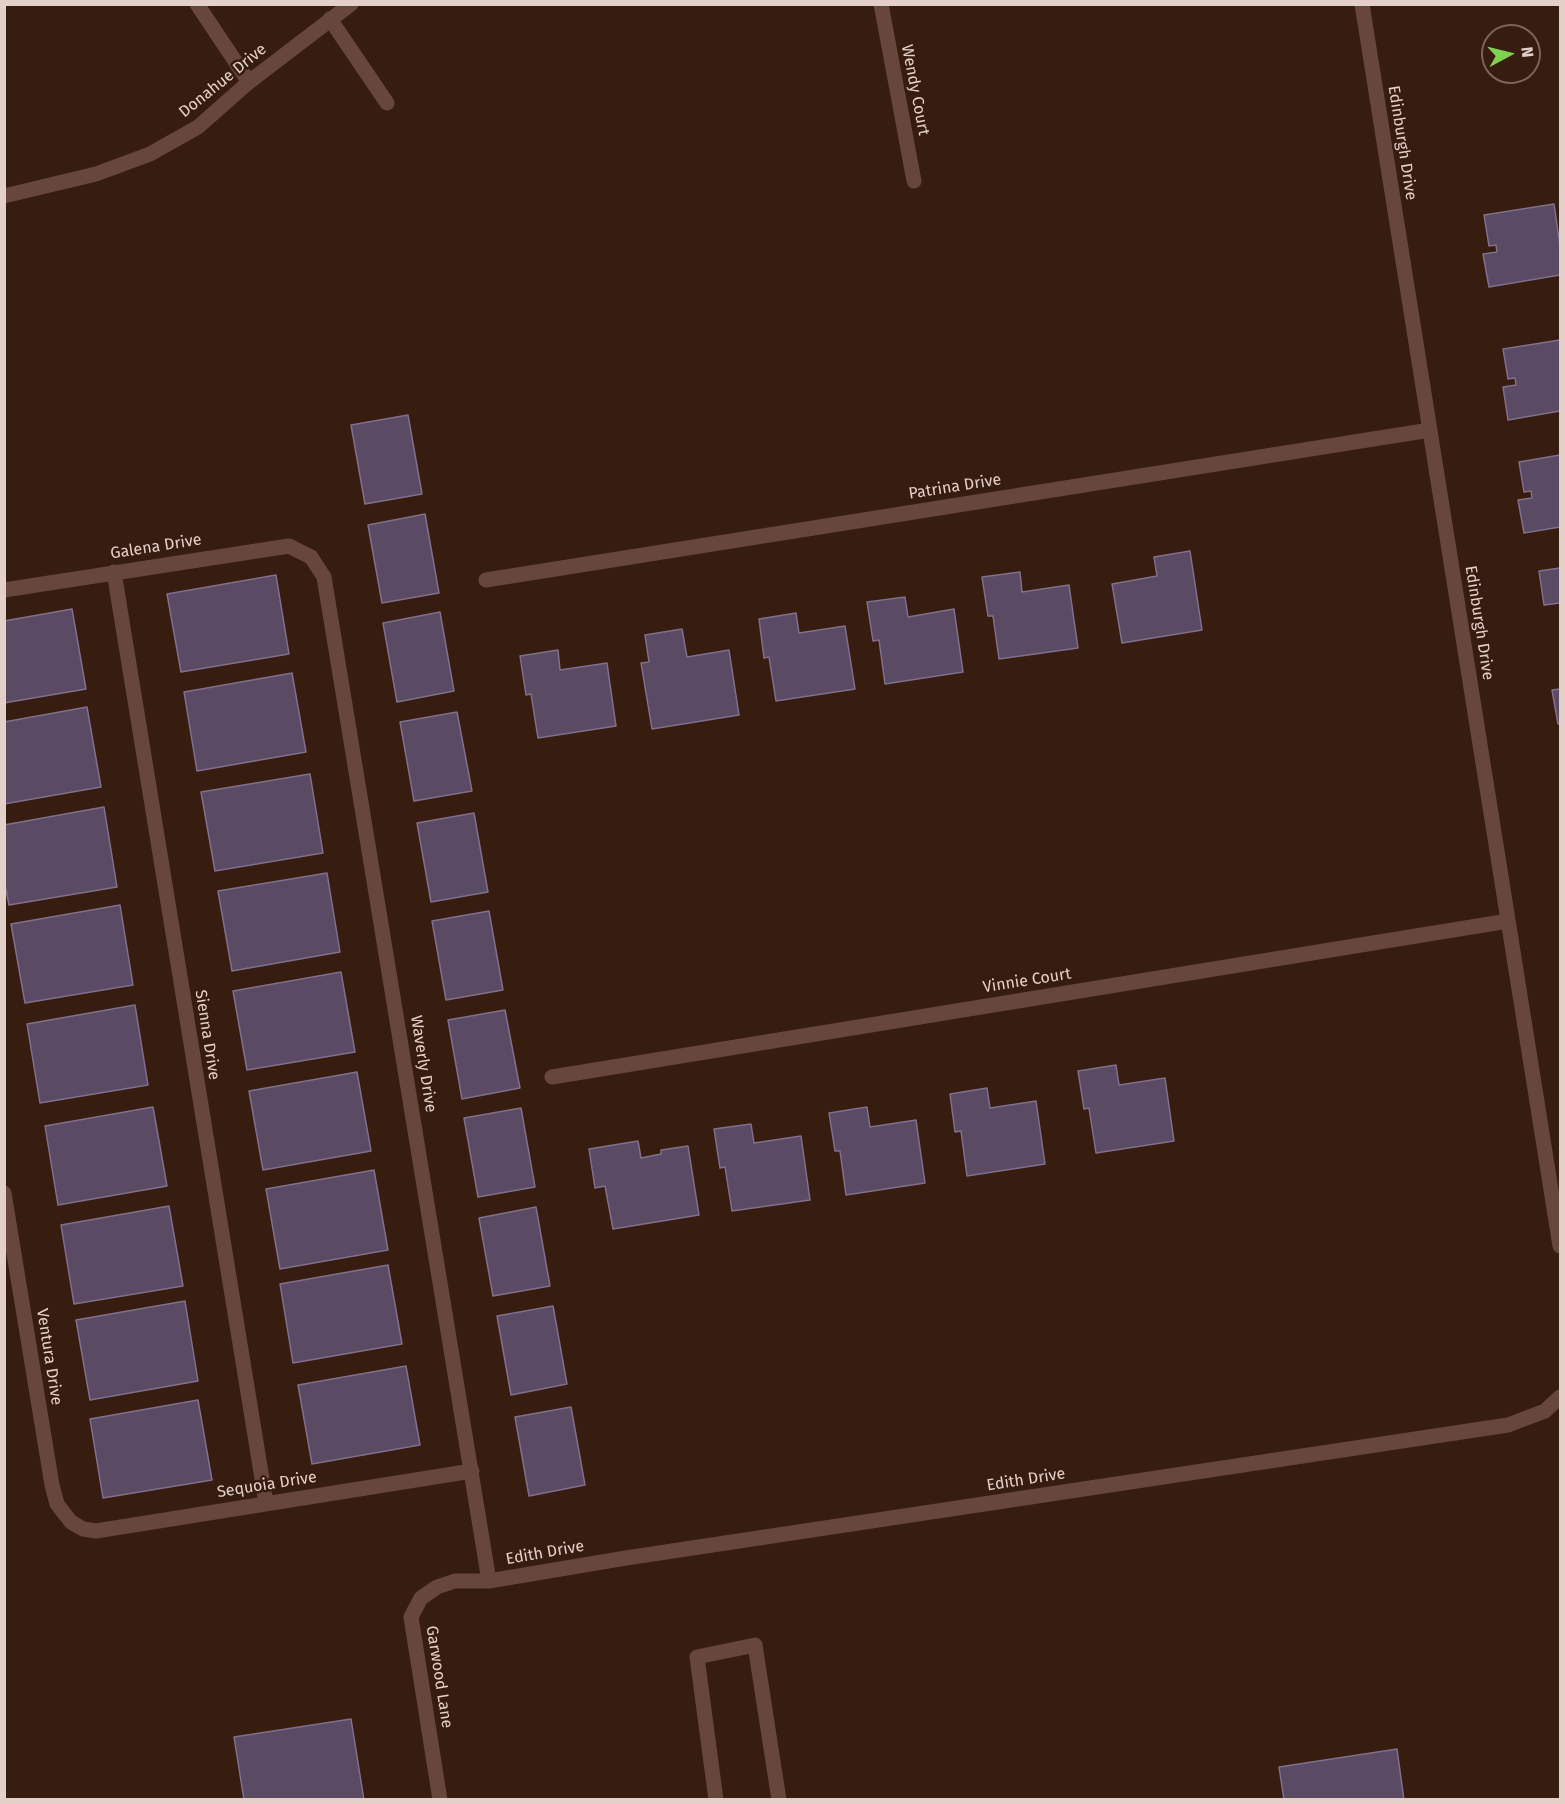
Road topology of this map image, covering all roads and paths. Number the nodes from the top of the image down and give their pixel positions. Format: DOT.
graph roads {
  1 [pos="197,4"];
  2 [pos="351,4"];
  3 [pos="881,4"];
  4 [pos="1362,4"];
  5 [pos="330,19"];
  6 [pos="249,82"];
  7 [pos="387,103"];
  8 [pos="914,181"];
  9 [pos="4,196"];
  10 [pos="1430,430"];
  11 [pos="311,557"];
  12 [pos="114,572"];
  13 [pos="486,580"];
  14 [pos="4,590"];
  15 [pos="1508,921"];
  16 [pos="552,1077"];
  17 [pos="4,1193"];
  18 [pos="1560,1246"];
  19 [pos="1560,1397"];
  20 [pos="472,1471"];
  21 [pos="266,1503"];
  22 [pos="71,1522"];
  23 [pos="489,1581"];
  24 [pos="440,1800"];
  25 [pos="716,1800"];
  26 [pos="779,1800"];
  1 -- 6 [label="street"];
  2 -- 5 [label="street, Donahue Drive"];
  3 -- 8 [label="street, Wendy Court"];
  4 -- 10 [label="street, Edinburgh Drive"];
  5 -- 6 [label="street, Donahue Drive"];
  5 -- 7 [label="street"];
  6 -- 9 [label="street, Donahue Drive"];
  10 -- 13 [label="street, Patrina Drive"];
  10 -- 15 [label="street, Edinburgh Drive"];
  11 -- 12 [label="street, Galena Drive"];
  11 -- 20 [label="street, Waverly Drive"];
  12 -- 14 [label="street, Galena Drive"];
  12 -- 21 [label="street, Sienna Drive"];
  15 -- 16 [label="street, Vinnie Court"];
  15 -- 18 [label="street, Edinburgh Drive"];
  17 -- 22 [label="street, Ventura Drive"];
  19 -- 23 [label="street, Edith Drive"];
  20 -- 21 [label="street, Sequoia Drive"];
  20 -- 23 [label="street, Waverly Drive"];
  21 -- 22 [label="street, Sequoia Drive"];
  23 -- 24 [label="street, Garwood Lane"];
  25 -- 26 [label="street"];
}
